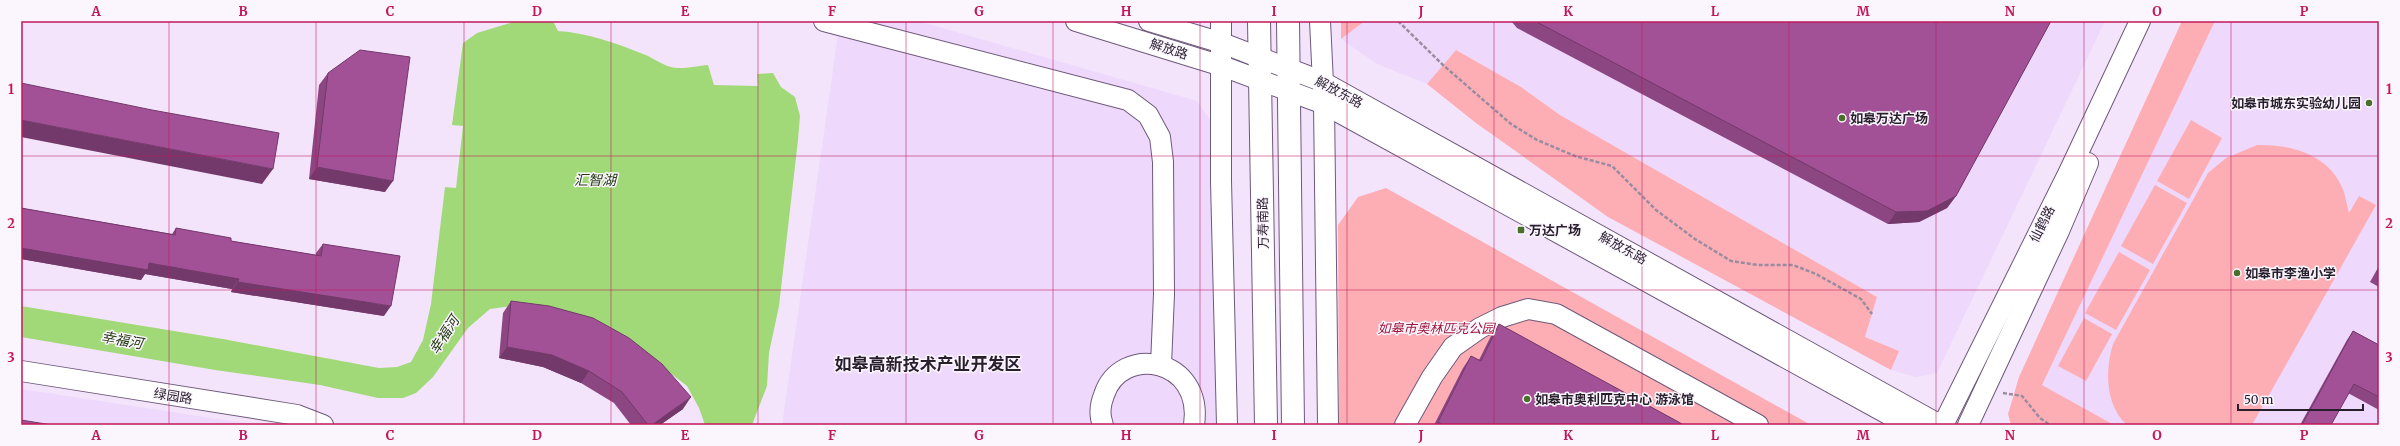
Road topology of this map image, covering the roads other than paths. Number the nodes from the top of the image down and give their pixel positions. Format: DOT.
graph roads {
  1 [pos="824,21"];
  2 [pos="1076,21"];
  3 [pos="1149,21"];
  4 [pos="1221,21"];
  5 [pos="1259,21"];
  6 [pos="1288,21"];
  7 [pos="1320,21"];
  8 [pos="2138,23"];
  9 [pos="1222,43"];
  10 [pos="1259,56"];
  11 [pos="1222,66"];
  12 [pos="1289,68"];
  13 [pos="1260,81"];
  14 [pos="1321,81"];
  15 [pos="1288,91"];
  16 [pos="1324,104"];
  17 [pos="1161,365"];
  18 [pos="21,371"];
  19 [pos="1196,418"];
  20 [pos="1226,418"];
  21 [pos="323,425"];
  22 [pos="1103,425"];
  23 [pos="1266,425"];
  24 [pos="1293,425"];
  25 [pos="1328,425"];
  26 [pos="1405,425"];
  27 [pos="1758,425"];
  28 [pos="1908,425"];
  29 [pos="1942,425"];
  30 [pos="1968,425"];
  1 -- 17 [label="street"];
  2 -- 11 [label="street, 解放路"];
  3 -- 9 [label="street, 解放路"];
  4 -- 9 [label="street"];
  5 -- 10 [label="main road, 万寿南路"];
  6 -- 12 [label="main road, 万寿南路"];
  7 -- 14 [label="street"];
  8 -- 29 [label="street, 仙鹤路"];
  8 -- 30 [label="street, 仙鹤路"];
  9 -- 10 [label="street, 解放路"];
  9 -- 11 [label="street"];
  10 -- 12 [label="street, 解放东路"];
  10 -- 13 [label="main road, 万寿南路"];
  11 -- 13 [label="street, 解放路"];
  11 -- 20 [label="street"];
  12 -- 14 [label="street, 解放东路"];
  12 -- 15 [label="main road, 万寿南路"];
  13 -- 15 [label="street, 解放东路"];
  13 -- 23 [label="main road, 万寿南路"];
  14 -- 16 [label="street"];
  14 -- 29 [label="street, 解放东路"];
  15 -- 16 [label="street, 解放东路"];
  15 -- 24 [label="main road, 万寿南路"];
  16 -- 25 [label="street"];
  16 -- 28 [label="street, 解放东路"];
  17 -- 19 [label="street"];
  17 -- 22 [label="street"];
  18 -- 21 [label="street, 绿园路"];
  19 -- 20 [label="street"];
  26 -- 27 [label="street"];
}
